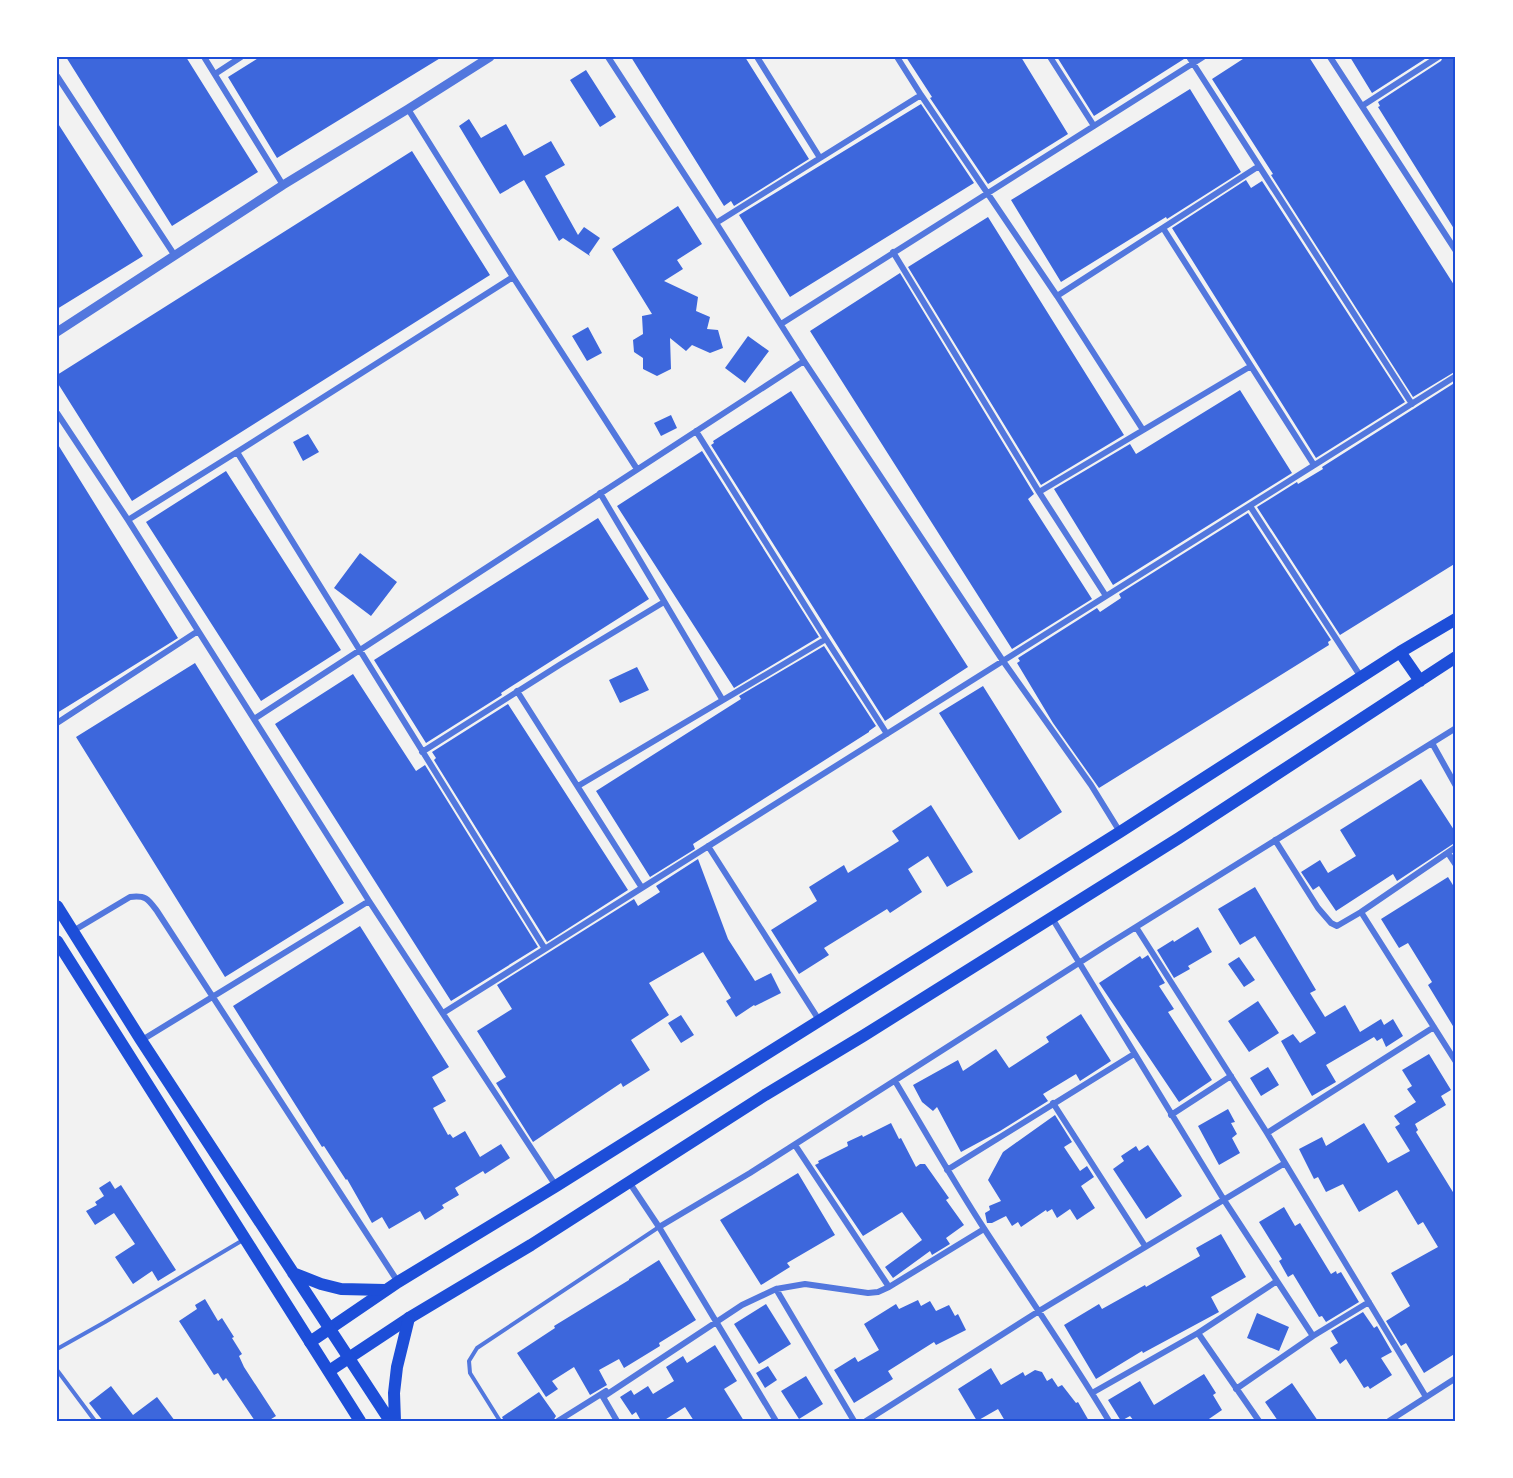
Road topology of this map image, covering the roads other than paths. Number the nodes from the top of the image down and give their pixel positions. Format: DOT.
graph roads {
  1 [pos="204,57"];
  2 [pos="241,57"];
  3 [pos="490,57"];
  4 [pos="608,57"];
  5 [pos="757,57"];
  6 [pos="897,57"];
  7 [pos="1050,57"];
  8 [pos="1203,57"];
  9 [pos="1330,57"];
  10 [pos="1438,57"];
  11 [pos="1191,60"];
  12 [pos="215,74"];
  13 [pos="57,76"];
  14 [pos="921,95"];
  15 [pos="1362,106"];
  16 [pos="408,109"];
  17 [pos="1094,126"];
  18 [pos="820,158"];
  19 [pos="1259,166"];
  20 [pos="283,185"];
  21 [pos="988,193"];
  22 [pos="716,223"];
  23 [pos="1163,228"];
  24 [pos="1456,250"];
  25 [pos="893,252"];
  26 [pos="175,256"];
  27 [pos="513,277"];
  28 [pos="1057,296"];
  29 [pos="781,324"];
  30 [pos="57,333"];
  31 [pos="804,361"];
  32 [pos="1251,366"];
  33 [pos="1456,376"];
  34 [pos="1412,404"];
  35 [pos="57,413"];
  36 [pos="1143,430"];
  37 [pos="696,431"];
  38 [pos="237,452"];
  39 [pos="1314,465"];
  40 [pos="637,470"];
  41 [pos="1039,492"];
  42 [pos="600,493"];
  43 [pos="1250,506"];
  44 [pos="128,520"];
  45 [pos="1106,596"];
  46 [pos="664,602"];
  47 [pos="1456,619"];
  48 [pos="198,631"];
  49 [pos="826,639"];
  50 [pos="359,650"];
  51 [pos="1400,652"];
  52 [pos="1456,657"];
  53 [pos="1003,661"];
  54 [pos="1361,677"];
  55 [pos="1420,681"];
  56 [pos="517,691"];
  57 [pos="722,699"];
  58 [pos="254,719"];
  59 [pos="57,723"];
  60 [pos="1456,728"];
  61 [pos="887,734"];
  62 [pos="1432,743"];
  63 [pos="422,752"];
  64 [pos="578,786"];
  65 [pos="1456,786"];
  66 [pos="1120,832"];
  67 [pos="1275,840"];
  68 [pos="708,846"];
  69 [pos="1456,847"];
  70 [pos="1448,853"];
  71 [pos="1456,865"];
  72 [pos="642,888"];
  73 [pos="369,901"];
  74 [pos="57,906"];
  75 [pos="1361,912"];
  76 [pos="1052,917"];
  77 [pos="1136,927"];
  78 [pos="73,931"];
  79 [pos="57,941"];
  80 [pos="545,949"];
  81 [pos="1079,963"];
  82 [pos="213,996"];
  83 [pos="443,1013"];
  84 [pos="819,1020"];
  85 [pos="1434,1027"];
  86 [pos="141,1040"];
  87 [pos="1134,1054"];
  88 [pos="1456,1062"];
  89 [pos="1231,1076"];
  90 [pos="895,1081"];
  91 [pos="1053,1103"];
  92 [pos="1171,1115"];
  93 [pos="1267,1133"];
  94 [pos="795,1145"];
  95 [pos="1285,1163"];
  96 [pos="947,1170"];
  97 [pos="629,1182"];
  98 [pos="556,1186"];
  99 [pos="1224,1200"];
  100 [pos="659,1227"];
  101 [pos="984,1229"];
  102 [pos="245,1239"];
  103 [pos="1145,1246"];
  104 [pos="293,1273"];
  105 [pos="1276,1281"];
  106 [pos="398,1282"];
  107 [pos="889,1287"];
  108 [pos="776,1289"];
  109 [pos="386,1290"];
  110 [pos="1369,1302"];
  111 [pos="1039,1311"];
  112 [pos="409,1318"];
  113 [pos="716,1323"];
  114 [pos="330,1329"];
  115 [pos="1198,1333"];
  116 [pos="1313,1336"];
  117 [pos="310,1342"];
  118 [pos="57,1349"];
  119 [pos="350,1358"];
  120 [pos="643,1369"];
  121 [pos="57,1370"];
  122 [pos="329,1371"];
  123 [pos="1456,1377"];
  124 [pos="1236,1389"];
  125 [pos="1092,1394"];
  126 [pos="1426,1397"];
  127 [pos="95,1421"];
  128 [pos="360,1421"];
  129 [pos="390,1421"];
  130 [pos="395,1421"];
  131 [pos="500,1421"];
  132 [pos="558,1421"];
  133 [pos="617,1421"];
  134 [pos="776,1421"];
  135 [pos="854,1421"];
  136 [pos="866,1421"];
  137 [pos="1109,1421"];
  138 [pos="1259,1421"];
  139 [pos="1389,1421"];
  1 -- 12 [label="street"];
  2 -- 12 [label="street"];
  3 -- 16 [label="street"];
  4 -- 22 [label="street"];
  5 -- 18 [label="street"];
  6 -- 14 [label="street"];
  7 -- 17 [label="street"];
  8 -- 11 [label="street"];
  9 -- 15 [label="street"];
  10 -- 15 [label="street"];
  11 -- 17 [label="street"];
  11 -- 19 [label="street"];
  12 -- 20 [label="street"];
  13 -- 26 [label="street"];
  14 -- 18 [label="street"];
  14 -- 21 [label="street"];
  15 -- 24 [label="street"];
  16 -- 20 [label="street"];
  16 -- 27 [label="street"];
  17 -- 21 [label="street"];
  18 -- 22 [label="street"];
  19 -- 23 [label="street"];
  19 -- 34 [label="street"];
  20 -- 26 [label="street"];
  21 -- 25 [label="street"];
  21 -- 28 [label="street"];
  22 -- 29 [label="street"];
  23 -- 28 [label="street"];
  23 -- 32 [label="street"];
  25 -- 29 [label="street"];
  25 -- 41 [label="street"];
  26 -- 30 [label="street"];
  27 -- 38 [label="street"];
  27 -- 40 [label="street"];
  28 -- 36 [label="street"];
  29 -- 31 [label="street"];
  31 -- 37 [label="street"];
  31 -- 53 [label="street"];
  32 -- 36 [label="street"];
  32 -- 39 [label="street"];
  33 -- 34 [label="street"];
  34 -- 39 [label="street"];
  35 -- 44 [label="street"];
  36 -- 41 [label="street"];
  37 -- 40 [label="street"];
  37 -- 49 [label="street"];
  38 -- 44 [label="street"];
  38 -- 50 [label="street"];
  39 -- 43 [label="street"];
  40 -- 42 [label="street"];
  41 -- 45 [label="street"];
  42 -- 46 [label="street"];
  42 -- 50 [label="street"];
  43 -- 45 [label="street"];
  43 -- 54 [label="street"];
  44 -- 48 [label="street"];
  45 -- 53 [label="street"];
  46 -- 56 [label="street"];
  46 -- 57 [label="street"];
  47 -- 51 [label="main road"];
  48 -- 58 [label="street"];
  48 -- 59 [label="street"];
  49 -- 57 [label="street"];
  49 -- 61 [label="street"];
  50 -- 58 [label="street"];
  50 -- 63 [label="street"];
  51 -- 54 [label="main road"];
  51 -- 55 [label="main road"];
  52 -- 55 [label="main road"];
  53 -- 61 [label="street"];
  53 -- 66 [label="street"];
  54 -- 66 [label="main road"];
  55 -- 76 [label="main road"];
  56 -- 63 [label="street"];
  56 -- 64 [label="street"];
  57 -- 64 [label="street"];
  58 -- 73 [label="street"];
  60 -- 62 [label="street"];
  61 -- 68 [label="street"];
  62 -- 65 [label="street"];
  62 -- 67 [label="street"];
  63 -- 80 [label="street"];
  64 -- 72 [label="street"];
  66 -- 84 [label="main road"];
  67 -- 75 [label="street"];
  67 -- 77 [label="street"];
  68 -- 72 [label="street"];
  68 -- 84 [label="street"];
  69 -- 70 [label="street"];
  70 -- 71 [label="street"];
  70 -- 75 [label="street"];
  72 -- 80 [label="street"];
  73 -- 82 [label="street"];
  73 -- 83 [label="street"];
  74 -- 78 [label="main road"];
  75 -- 85 [label="street"];
  76 -- 81 [label="street"];
  76 -- 97 [label="main road"];
  77 -- 81 [label="street"];
  77 -- 89 [label="street"];
  78 -- 82 [label="street"];
  78 -- 86 [label="main road"];
  79 -- 102 [label="main road"];
  80 -- 83 [label="street"];
  81 -- 87 [label="street"];
  81 -- 90 [label="street"];
  82 -- 86 [label="street"];
  82 -- 106 [label="street"];
  83 -- 98 [label="street"];
  84 -- 98 [label="main road"];
  85 -- 88 [label="street"];
  85 -- 93 [label="street"];
  86 -- 104 [label="main road"];
  87 -- 91 [label="street"];
  87 -- 92 [label="street"];
  89 -- 92 [label="street"];
  89 -- 93 [label="street"];
  90 -- 94 [label="street"];
  90 -- 96 [label="street"];
  91 -- 96 [label="street"];
  91 -- 103 [label="street"];
  92 -- 99 [label="street"];
  93 -- 95 [label="street"];
  94 -- 100 [label="street"];
  94 -- 107 [label="street"];
  95 -- 99 [label="street"];
  95 -- 110 [label="street"];
  96 -- 101 [label="street"];
  97 -- 100 [label="street"];
  97 -- 112 [label="main road"];
  98 -- 106 [label="main road"];
  99 -- 103 [label="street"];
  99 -- 105 [label="street"];
  100 -- 113 [label="street"];
  100 -- 131 [label="lane"];
  101 -- 107 [label="street"];
  101 -- 111 [label="street"];
  102 -- 117 [label="main road"];
  102 -- 118 [label="lane"];
  103 -- 111 [label="street"];
  104 -- 109 [label="main road"];
  104 -- 114 [label="main road"];
  105 -- 115 [label="street"];
  105 -- 116 [label="street"];
  106 -- 109 [label="main road"];
  107 -- 108 [label="street"];
  108 -- 113 [label="street"];
  108 -- 135 [label="street"];
  109 -- 114 [label="main road"];
  110 -- 116 [label="street"];
  110 -- 126 [label="street"];
  111 -- 125 [label="street"];
  111 -- 136 [label="street"];
  112 -- 119 [label="main road"];
  112 -- 130 [label="main road"];
  113 -- 120 [label="street"];
  113 -- 134 [label="street"];
  114 -- 117 [label="main road"];
  114 -- 119 [label="main road"];
  115 -- 124 [label="street"];
  115 -- 125 [label="street"];
  116 -- 124 [label="street"];
  117 -- 122 [label="main road"];
  119 -- 122 [label="main road"];
  119 -- 129 [label="main road"];
  120 -- 132 [label="street"];
  120 -- 133 [label="street"];
  121 -- 127 [label="lane"];
  122 -- 128 [label="main road"];
  123 -- 126 [label="street"];
  124 -- 138 [label="street"];
  125 -- 137 [label="street"];
  126 -- 139 [label="street"];
}
